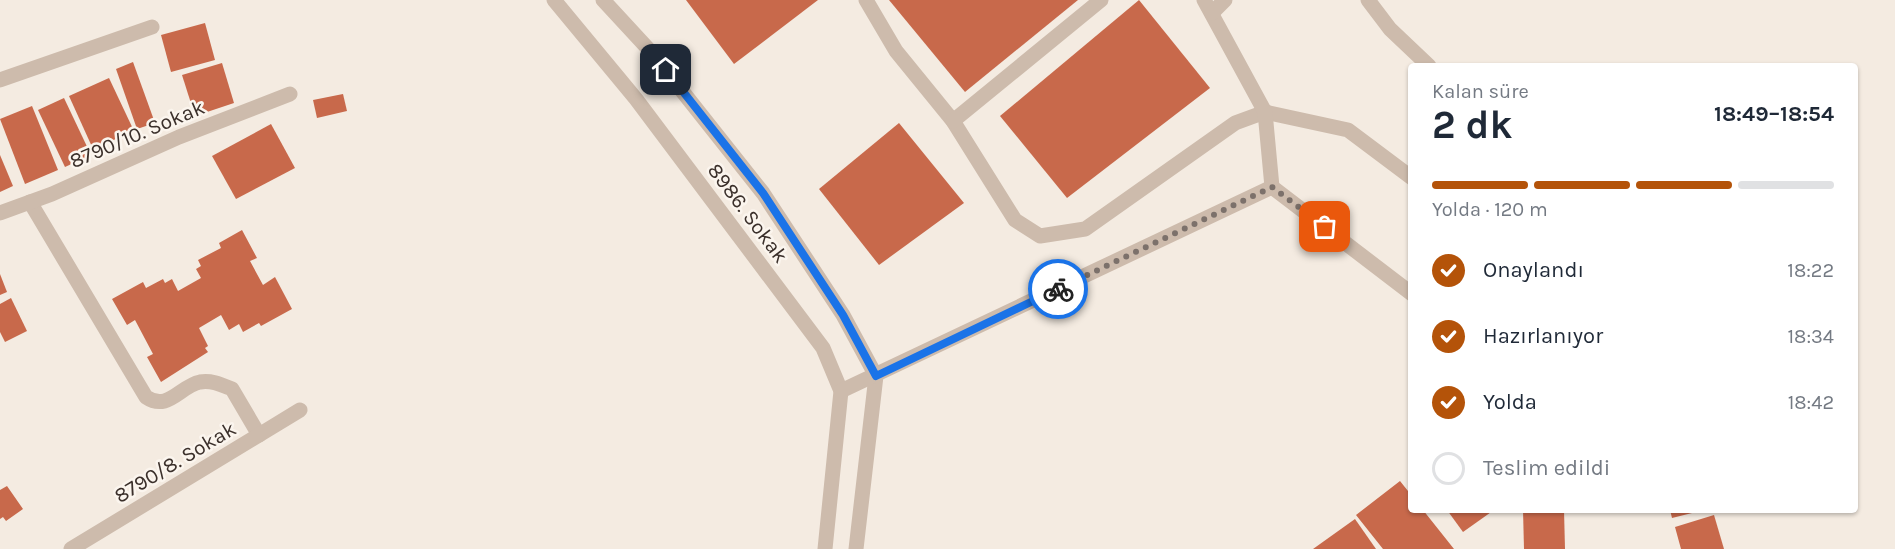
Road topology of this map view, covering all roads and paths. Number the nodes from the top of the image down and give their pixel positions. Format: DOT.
graph roads {
  1 [pos="554,0"];
  2 [pos="603,0"];
  3 [pos="866,0"];
  4 [pos="1101,0"];
  5 [pos="1225,0"];
  6 [pos="1368,0"];
  7 [pos="1208,7"];
  8 [pos="152,27"];
  9 [pos="1426,63"];
  10 [pos="0,80"];
  11 [pos="290,94"];
  12 [pos="1265,112"];
  13 [pos="953,121"];
  14 [pos="1408,175"];
  15 [pos="1272,187"];
  16 [pos="30,202"];
  17 [pos="0,213"];
  18 [pos="1408,291"];
  19 [pos="876,376"];
  20 [pos="841,391"];
  21 [pos="300,410"];
  22 [pos="259,435"];
  23 [pos="71,549"];
  24 [pos="825,549"];
  25 [pos="856,549"];
  1 -- 20 [label="street, 8986. Sokak"];
  2 -- 19 [label="street, 8986. Sokak"];
  3 -- 13 [label="street"];
  4 -- 13 [label="street"];
  5 -- 7 [label="street"];
  6 -- 9 [label="street"];
  7 -- 12 [label="street"];
  8 -- 10 [label="street"];
  11 -- 16 [label="street, 8790/10. Sokak"];
  12 -- 13 [label="street"];
  12 -- 14 [label="street"];
  12 -- 15 [label="street"];
  15 -- 18 [label="street"];
  15 -- 19 [label="street"];
  16 -- 17 [label="street, 8790/10. Sokak"];
  16 -- 22 [label="street"];
  19 -- 20 [label="street"];
  19 -- 25 [label="street"];
  20 -- 24 [label="street, 8986. Sokak"];
  21 -- 22 [label="street, 8790/8. Sokak"];
  22 -- 23 [label="street, 8790/8. Sokak"];
}
